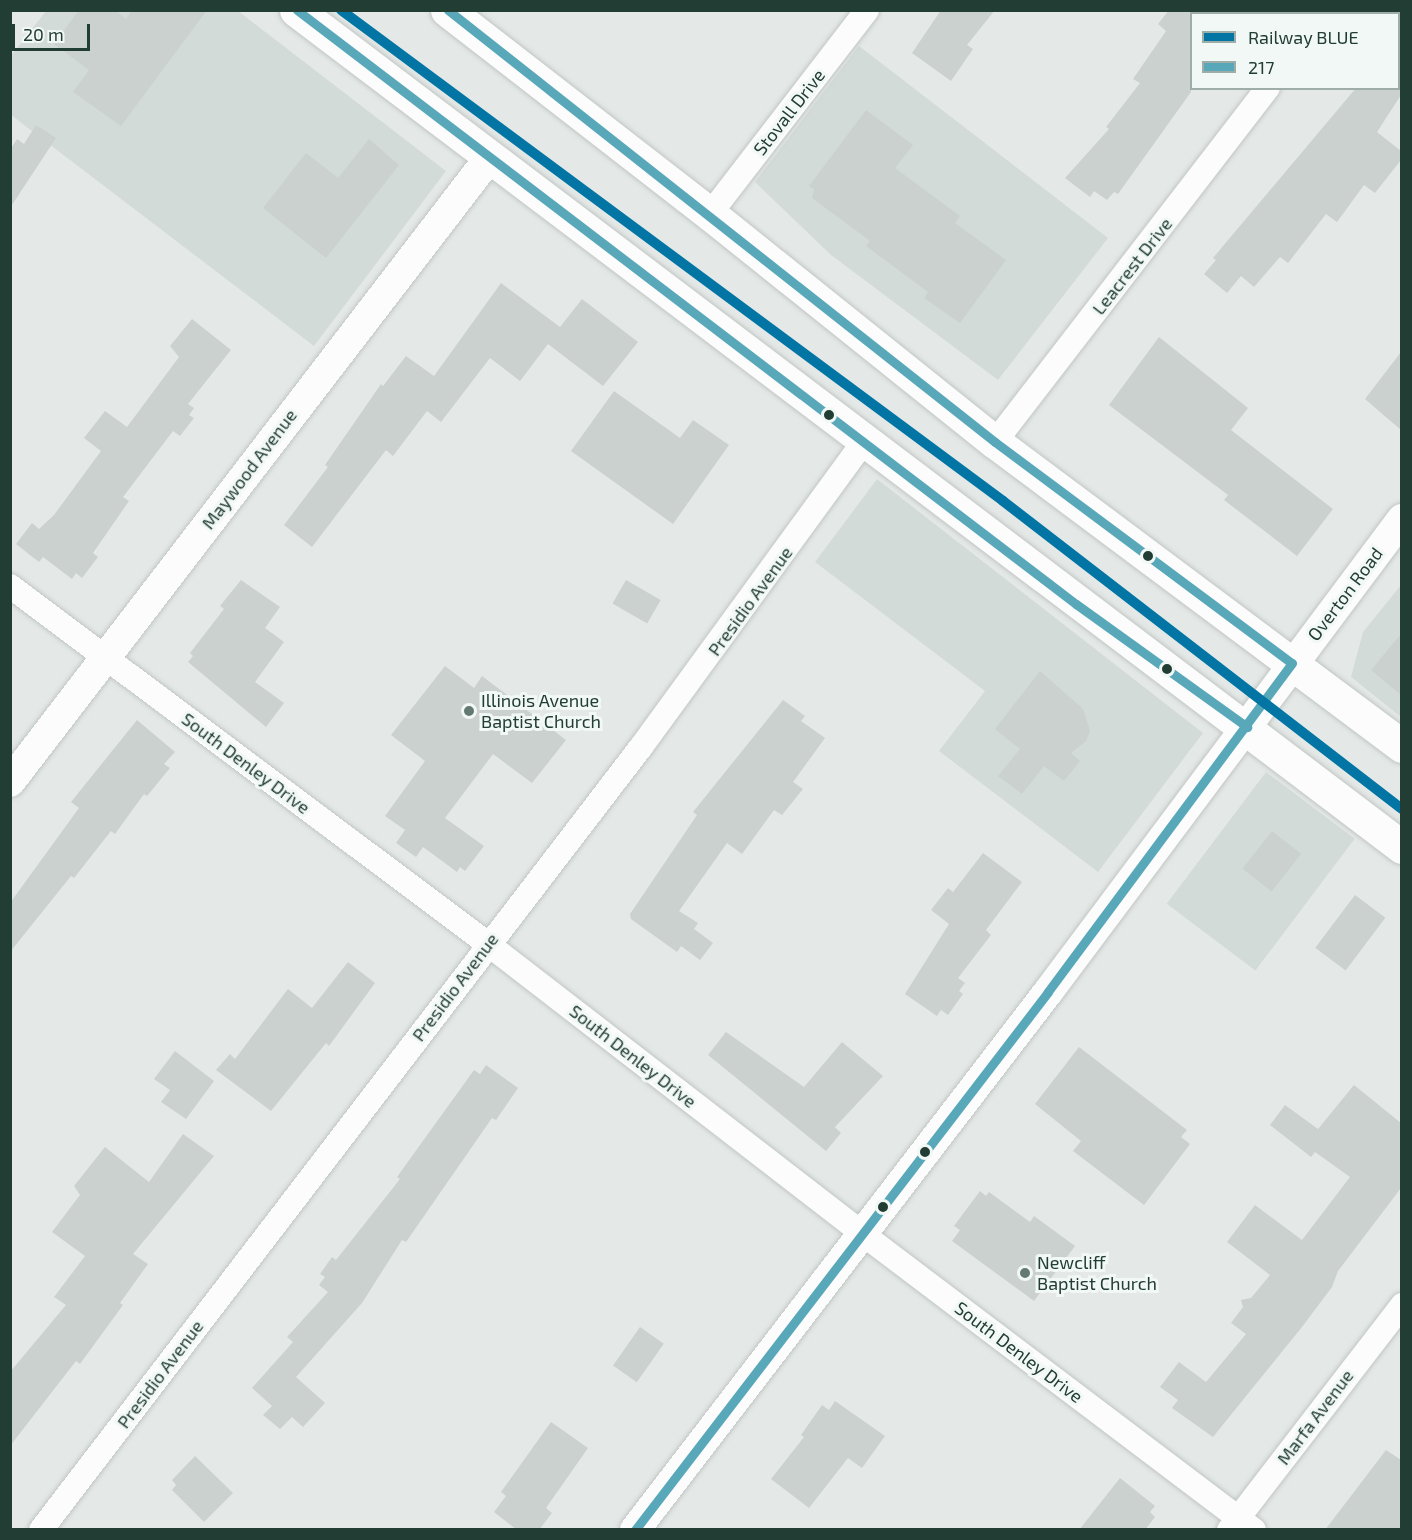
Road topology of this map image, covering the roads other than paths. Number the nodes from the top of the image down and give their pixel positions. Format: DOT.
graph roads {
  1 [pos="296,10"];
  2 [pos="447,10"];
  3 [pos="867,10"];
  4 [pos="1266,90"];
  5 [pos="490,157"];
  6 [pos="710,214"];
  7 [pos="864,441"];
  8 [pos="995,442"];
  9 [pos="1401,519"];
  10 [pos="10,586"];
  11 [pos="105,658"];
  12 [pos="1292,663"];
  13 [pos="1247,727"];
  14 [pos="1401,746"];
  15 [pos="10,783"];
  16 [pos="1401,847"];
  17 [pos="488,944"];
  18 [pos="860,1232"];
  19 [pos="1401,1305"];
  20 [pos="1240,1526"];
  21 [pos="41,1530"];
  22 [pos="635,1530"];
  1 -- 5 [label="main road"];
  2 -- 6 [label="main road"];
  3 -- 6 [label="street, Stovall Drive"];
  4 -- 8 [label="street, Leacrest Drive"];
  5 -- 7 [label="main road"];
  5 -- 11 [label="street, Maywood Avenue"];
  6 -- 8 [label="main road"];
  7 -- 13 [label="main road"];
  7 -- 17 [label="street, Presidio Avenue"];
  8 -- 12 [label="main road"];
  9 -- 12 [label="street, Overton Road"];
  10 -- 11 [label="street, South Denley Drive"];
  11 -- 15 [label="street, Maywood Avenue"];
  11 -- 17 [label="street, South Denley Drive"];
  12 -- 13 [label="street, Overton Road"];
  12 -- 14 [label="main road"];
  13 -- 16 [label="main road"];
  13 -- 18 [label="street, Overton Road"];
  17 -- 18 [label="street, South Denley Drive"];
  17 -- 21 [label="street, Presidio Avenue"];
  18 -- 20 [label="street, South Denley Drive"];
  18 -- 22 [label="street, Overton Road"];
  19 -- 20 [label="street, Marfa Avenue"];
}
